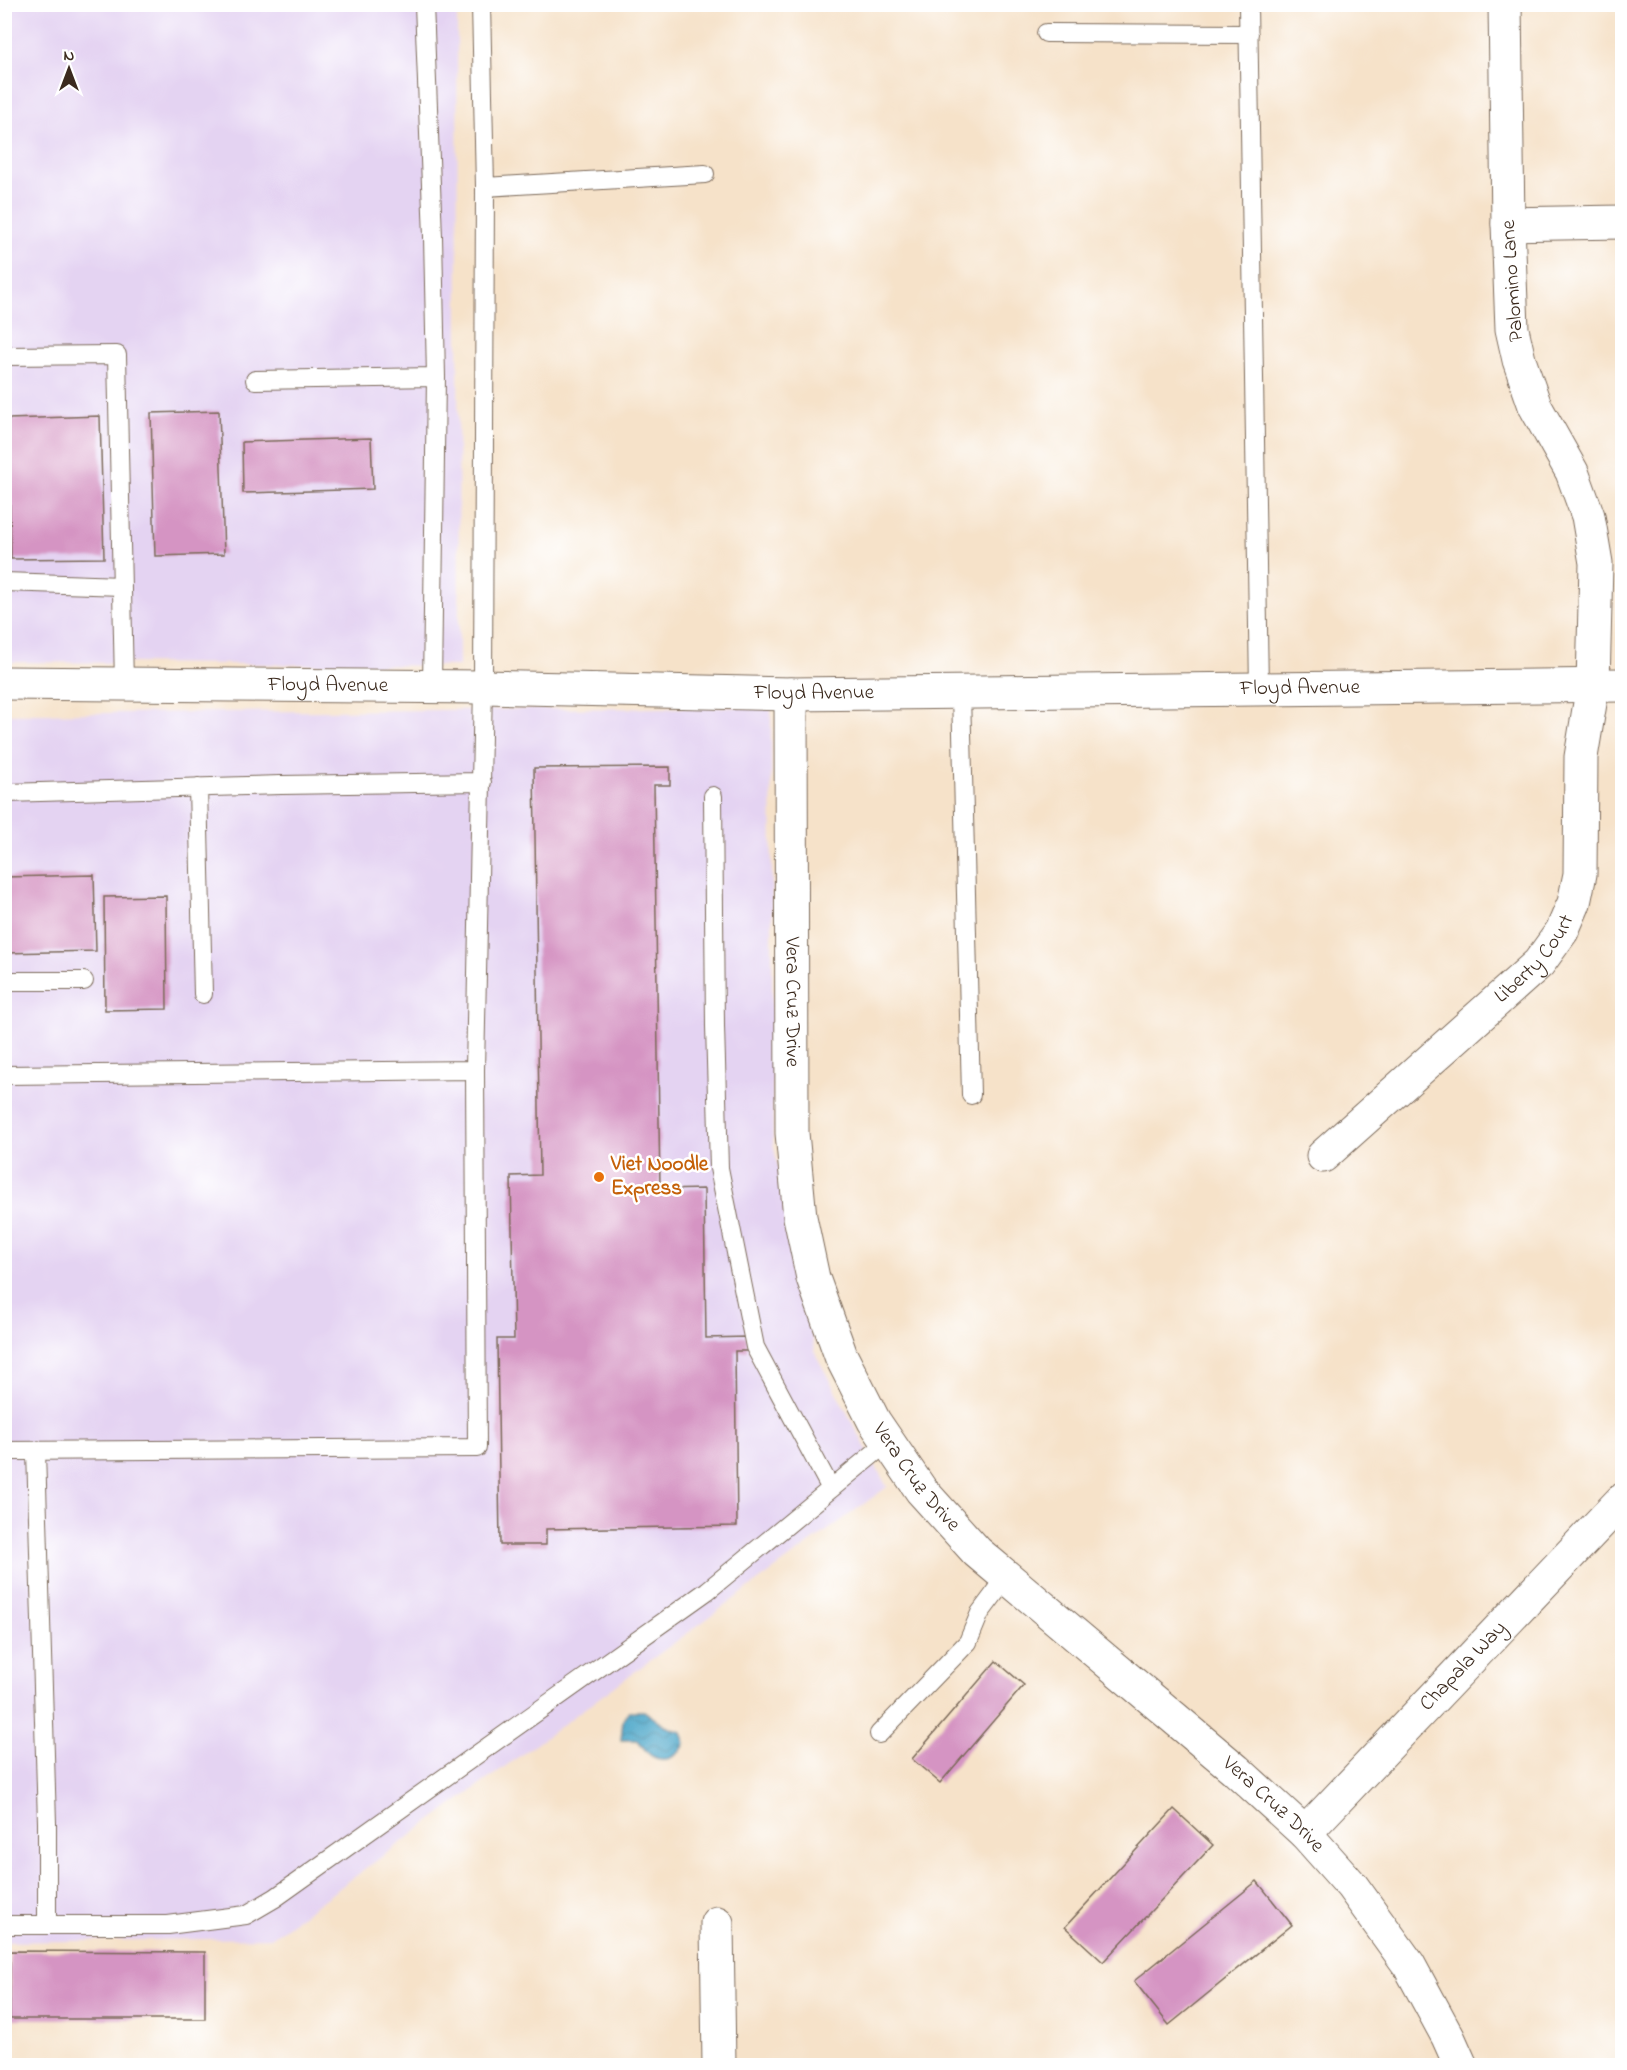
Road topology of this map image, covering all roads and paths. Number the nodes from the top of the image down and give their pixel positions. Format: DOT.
graph roads {
  1 [pos="424,4"];
  2 [pos="481,4"];
  3 [pos="1248,4"];
  4 [pos="1505,4"];
  5 [pos="1046,33"];
  6 [pos="1248,34"];
  7 [pos="705,174"];
  8 [pos="485,187"];
  9 [pos="1623,222"];
  10 [pos="1508,224"];
  11 [pos="4,356"];
  12 [pos="436,377"];
  13 [pos="255,380"];
  14 [pos="4,582"];
  15 [pos="122,586"];
  16 [pos="4,683"];
  17 [pos="124,684"];
  18 [pos="1608,685"];
  19 [pos="432,687"];
  20 [pos="483,687"];
  21 [pos="1259,689"];
  22 [pos="961,693"];
  23 [pos="790,694"];
  24 [pos="482,782"];
  25 [pos="198,787"];
  26 [pos="6,793"];
  27 [pos="713,796"];
  28 [pos="4,981"];
  29 [pos="84,981"];
  30 [pos="203,994"];
  31 [pos="475,1070"];
  32 [pos="4,1075"];
  33 [pos="971,1095"];
  34 [pos="1323,1156"];
  35 [pos="889,1441"];
  36 [pos="4,1451"];
  37 [pos="36,1451"];
  38 [pos="831,1489"];
  39 [pos="1623,1500"];
  40 [pos="1007,1577"];
  41 [pos="879,1734"];
  42 [pos="1305,1833"];
  43 [pos="717,1923"];
  44 [pos="4,1925"];
  45 [pos="47,1925"];
  46 [pos="719,2066"];
  47 [pos="1461,2066"];
  1 -- 12 [label="lane"];
  2 -- 8 [label="lane"];
  3 -- 6 [label="lane"];
  4 -- 10 [label="street, Palomino Lane"];
  5 -- 6 [label="lane"];
  6 -- 21 [label="lane"];
  7 -- 8 [label="lane"];
  8 -- 20 [label="lane"];
  9 -- 10 [label="street"];
  10 -- 18 [label="street, Palomino Lane"];
  11 -- 15 [label="lane"];
  12 -- 13 [label="lane"];
  12 -- 19 [label="lane"];
  14 -- 15 [label="lane"];
  15 -- 17 [label="lane"];
  16 -- 17 [label="street, Floyd Avenue"];
  17 -- 19 [label="street, Floyd Avenue"];
  18 -- 21 [label="street, Floyd Avenue"];
  18 -- 34 [label="street, Liberty Court"];
  19 -- 20 [label="street, Floyd Avenue"];
  20 -- 23 [label="street, Floyd Avenue"];
  20 -- 24 [label="lane"];
  21 -- 22 [label="street, Floyd Avenue"];
  22 -- 23 [label="street, Floyd Avenue"];
  22 -- 33 [label="lane"];
  23 -- 35 [label="street, Vera Cruz Drive"];
  24 -- 25 [label="lane"];
  24 -- 31 [label="lane"];
  25 -- 26 [label="lane"];
  25 -- 30 [label="lane"];
  27 -- 38 [label="lane"];
  28 -- 29 [label="lane"];
  31 -- 32 [label="lane"];
  31 -- 37 [label="lane"];
  35 -- 38 [label="lane"];
  35 -- 40 [label="street, Vera Cruz Drive"];
  36 -- 37 [label="lane"];
  37 -- 45 [label="lane"];
  38 -- 45 [label="lane"];
  39 -- 42 [label="street, Chapala Way"];
  40 -- 41 [label="lane"];
  40 -- 42 [label="street, Vera Cruz Drive"];
  42 -- 47 [label="street, Vera Cruz Drive"];
  43 -- 46 [label="street"];
  44 -- 45 [label="lane"];
}
